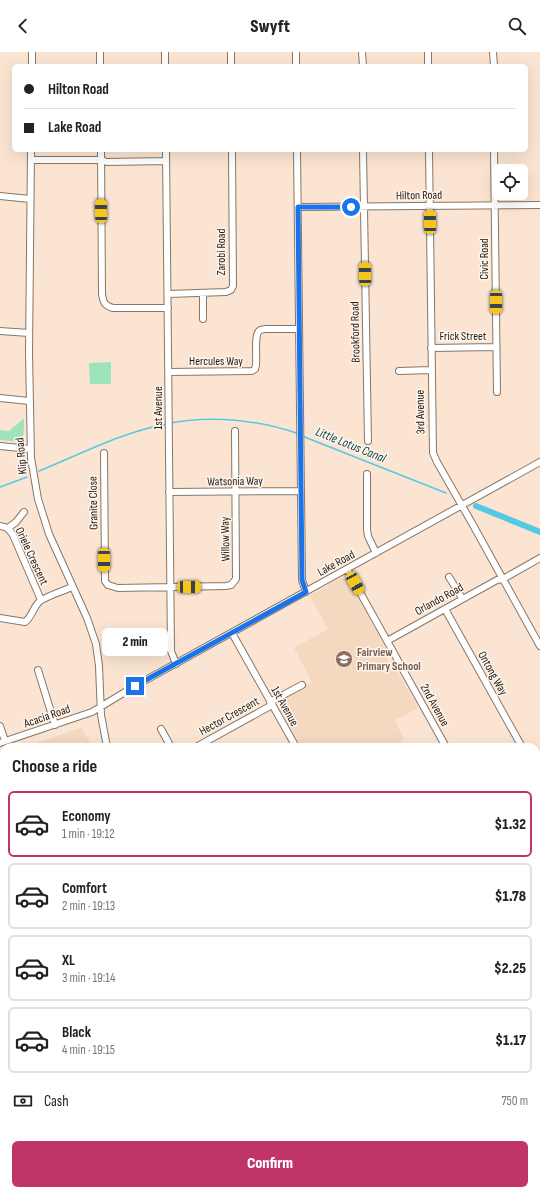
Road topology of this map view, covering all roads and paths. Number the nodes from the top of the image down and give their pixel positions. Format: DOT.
graph roads {
  1 [pos="32,52"];
  2 [pos="100,52"];
  3 [pos="165,52"];
  4 [pos="231,52"];
  5 [pos="296,52"];
  6 [pos="362,52"];
  7 [pos="428,52"];
  8 [pos="494,52"];
  9 [pos="32,64"];
  10 [pos="100,64"];
  11 [pos="165,64"];
  12 [pos="231,64"];
  13 [pos="296,64"];
  14 [pos="363,64"];
  15 [pos="428,64"];
  16 [pos="494,64"];
  17 [pos="31,152"];
  18 [pos="101,152"];
  19 [pos="166,152"];
  20 [pos="232,152"];
  21 [pos="297,152"];
  22 [pos="364,152"];
  23 [pos="429,152"];
  24 [pos="494,152"];
  25 [pos="31,160"];
  26 [pos="101,160"];
  27 [pos="166,161"];
  28 [pos="0,196"];
  29 [pos="30,199"];
  30 [pos="495,205"];
  31 [pos="540,205"];
  32 [pos="430,206"];
  33 [pos="298,207"];
  34 [pos="364,207"];
  35 [pos="203,293"];
  36 [pos="168,294"];
  37 [pos="168,308"];
  38 [pos="203,319"];
  39 [pos="299,329"];
  40 [pos="0,331"];
  41 [pos="29,334"];
  42 [pos="496,347"];
  43 [pos="431,348"];
  44 [pos="431,370"];
  45 [pos="399,371"];
  46 [pos="169,372"];
  47 [pos="497,392"];
  48 [pos="0,398"];
  49 [pos="30,401"];
  50 [pos="235,431"];
  51 [pos="368,441"];
  52 [pos="0,446"];
  53 [pos="30,449"];
  54 [pos="104,453"];
  55 [pos="540,462"];
  56 [pos="367,474"];
  57 [pos="301,491"];
  58 [pos="169,492"];
  59 [pos="235,492"];
  60 [pos="462,505"];
  61 [pos="24,512"];
  62 [pos="0,526"];
  63 [pos="8,528"];
  64 [pos="376,553"];
  65 [pos="540,558"];
  66 [pos="347,569"];
  67 [pos="450,577"];
  68 [pos="503,579"];
  69 [pos="72,587"];
  70 [pos="171,587"];
  71 [pos="306,592"];
  72 [pos="462,598"];
  73 [pos="41,600"];
  74 [pos="445,609"];
  75 [pos="0,618"];
  76 [pos="232,633"];
  77 [pos="538,638"];
  78 [pos="387,640"];
  79 [pos="540,646"];
  80 [pos="176,664"];
  81 [pos="38,670"];
  82 [pos="302,685"];
  83 [pos="271,703"];
  84 [pos="100,707"];
  85 [pos="55,725"];
  86 [pos="0,726"];
  87 [pos="161,729"];
  88 [pos="3,742"];
  89 [pos="105,743"];
  90 [pos="169,743"];
  91 [pos="203,743"];
  92 [pos="291,743"];
  93 [pos="444,743"];
  94 [pos="520,743"];
  1 -- 9 [label="street"];
  2 -- 10 [label="street"];
  3 -- 11 [label="street"];
  4 -- 12 [label="street"];
  5 -- 13 [label="street"];
  6 -- 14 [label="street"];
  7 -- 15 [label="street"];
  8 -- 16 [label="street"];
  17 -- 25 [label="street, Klip Road"];
  18 -- 26 [label="street"];
  19 -- 27 [label="street, 1st Avenue"];
  20 -- 35 [label="street, Zarobi Road"];
  21 -- 33 [label="street"];
  22 -- 34 [label="street, Brookford Road"];
  23 -- 32 [label="street, 3rd Avenue"];
  24 -- 30 [label="street, Civic Road"];
  25 -- 26 [label="street"];
  25 -- 29 [label="street, Klip Road"];
  26 -- 27 [label="street"];
  26 -- 37 [label="street"];
  27 -- 36 [label="street, 1st Avenue"];
  28 -- 29 [label="street"];
  29 -- 41 [label="street, Klip Road"];
  30 -- 31 [label="street, Hilton Road"];
  30 -- 32 [label="street, Hilton Road"];
  30 -- 42 [label="street, Civic Road"];
  32 -- 34 [label="street, Hilton Road"];
  32 -- 43 [label="street, 3rd Avenue"];
  33 -- 34 [label="street, Hilton Road"];
  33 -- 39 [label="street"];
  34 -- 51 [label="street, Brookford Road"];
  35 -- 36 [label="street, Zarobi Road"];
  35 -- 38 [label="street"];
  36 -- 37 [label="street, 1st Avenue"];
  37 -- 46 [label="street, 1st Avenue"];
  39 -- 46 [label="street, Hercules Way"];
  39 -- 57 [label="street"];
  40 -- 41 [label="street"];
  41 -- 49 [label="street, Klip Road"];
  42 -- 43 [label="street, Frick Street"];
  42 -- 47 [label="street, Civic Road"];
  43 -- 44 [label="street, 3rd Avenue"];
  44 -- 45 [label="street"];
  44 -- 60 [label="street, 3rd Avenue"];
  46 -- 58 [label="street, 1st Avenue"];
  48 -- 49 [label="street"];
  49 -- 53 [label="street, Klip Road"];
  50 -- 59 [label="street, Willow Way"];
  52 -- 53 [label="street"];
  53 -- 69 [label="street, Klip Road"];
  54 -- 70 [label="street, Granite Close"];
  55 -- 60 [label="street, Lake Road"];
  56 -- 64 [label="street"];
  57 -- 59 [label="street, Watsonia Way"];
  57 -- 71 [label="street"];
  58 -- 59 [label="street, Watsonia Way"];
  58 -- 70 [label="street, 1st Avenue"];
  59 -- 70 [label="street, Willow Way"];
  60 -- 64 [label="street, Lake Road"];
  60 -- 68 [label="street, 3rd Avenue"];
  61 -- 63 [label="street"];
  62 -- 63 [label="street, Oriele Crescent"];
  63 -- 73 [label="street, Oriele Crescent"];
  64 -- 66 [label="street, Lake Road"];
  65 -- 68 [label="street, Orlando Road"];
  66 -- 71 [label="street, Lake Road"];
  66 -- 78 [label="street, 2nd Avenue"];
  67 -- 72 [label="street"];
  68 -- 72 [label="street, Orlando Road"];
  68 -- 77 [label="street, 3rd Avenue"];
  69 -- 73 [label="street"];
  69 -- 84 [label="street, Klip Road"];
  70 -- 80 [label="street, 1st Avenue"];
  71 -- 76 [label="street, Lake Road"];
  72 -- 74 [label="street, Orlando Road"];
  73 -- 75 [label="street"];
  74 -- 78 [label="street, Orlando Road"];
  74 -- 94 [label="street, Ontong Way"];
  76 -- 80 [label="street, Lake Road"];
  76 -- 83 [label="street, 1st Avenue"];
  77 -- 79 [label="street, 3rd Avenue"];
  78 -- 93 [label="street, 2nd Avenue"];
  80 -- 84 [label="street, Lake Road"];
  81 -- 85 [label="street"];
  82 -- 83 [label="street, Hector Crescent"];
  83 -- 91 [label="street, Hector Crescent"];
  83 -- 92 [label="street, 1st Avenue"];
  84 -- 85 [label="street, Acacia Road"];
  84 -- 89 [label="street, Klip Road"];
  85 -- 88 [label="street, Acacia Road"];
  86 -- 88 [label="street"];
  87 -- 90 [label="street"];
}
